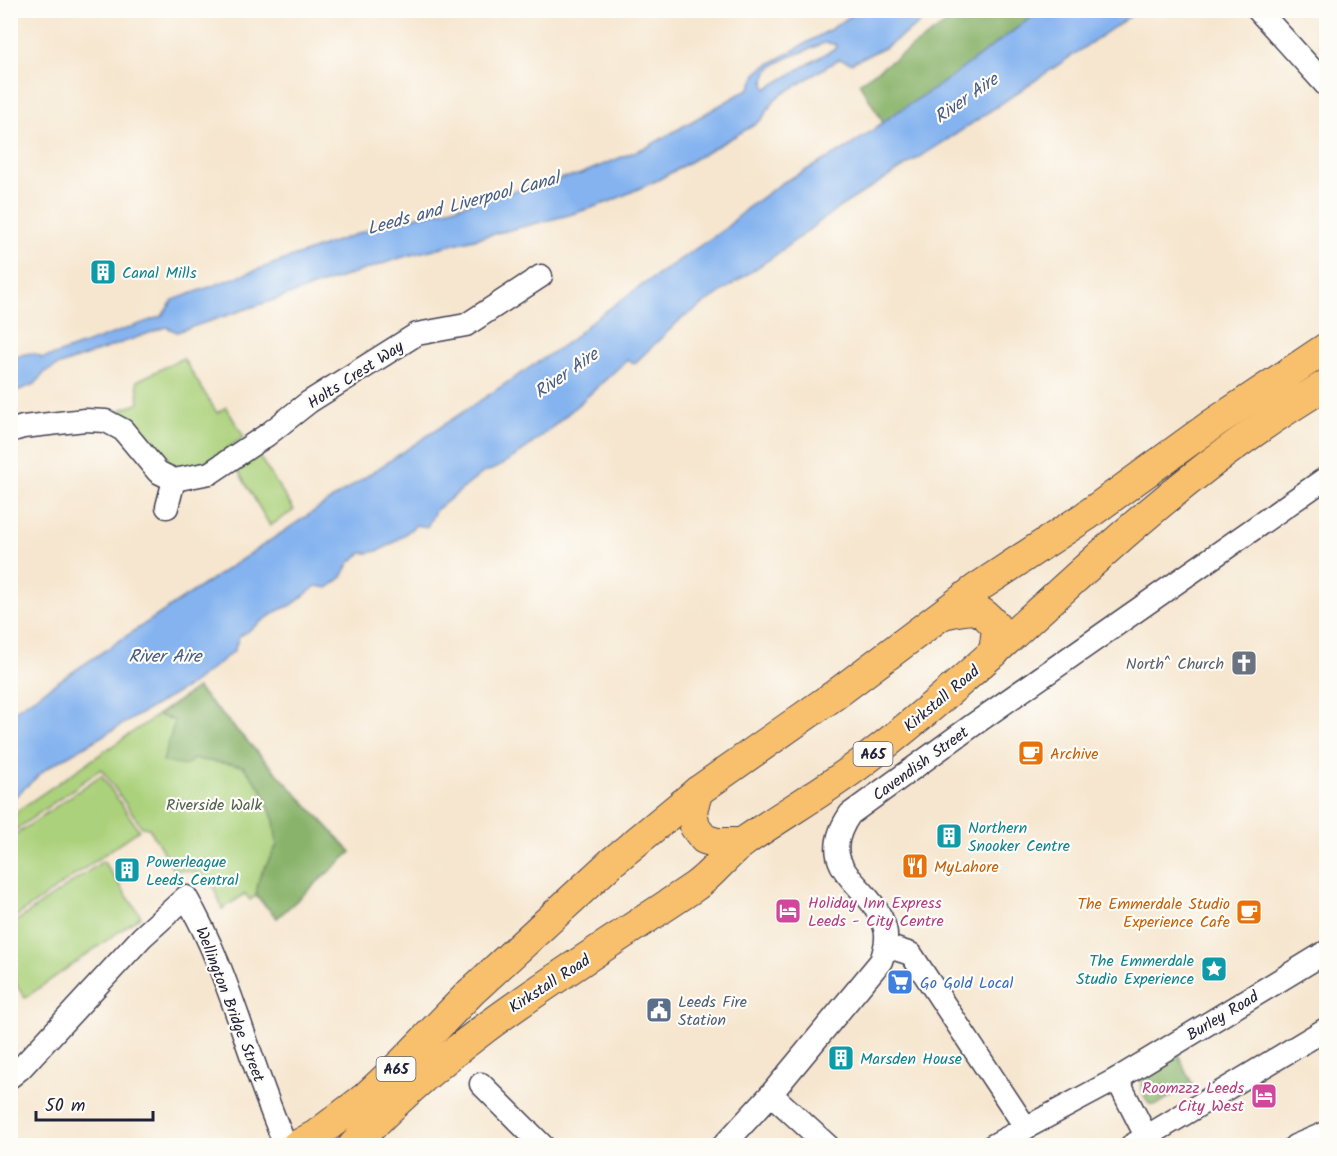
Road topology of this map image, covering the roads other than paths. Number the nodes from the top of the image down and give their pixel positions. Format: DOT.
graph roads {
  1 [pos="1258,10"];
  2 [pos="1326,85"];
  3 [pos="541,276"];
  4 [pos="1326,348"];
  5 [pos="1326,384"];
  6 [pos="17,429"];
  7 [pos="1326,478"];
  8 [pos="174,480"];
  9 [pos="167,507"];
  10 [pos="944,614"];
  11 [pos="994,654"];
  12 [pos="698,791"];
  13 [pos="742,843"];
  14 [pos="886,946"];
  15 [pos="1326,952"];
  16 [pos="1326,1029"];
  17 [pos="10,1077"];
  18 [pos="1117,1079"];
  19 [pos="481,1084"];
  20 [pos="771,1094"];
  21 [pos="1026,1128"];
  22 [pos="1326,1133"];
  23 [pos="1139,1141"];
  24 [pos="361,1143"];
  25 [pos="286,1146"];
  26 [pos="296,1146"];
  27 [pos="543,1146"];
  28 [pos="723,1146"];
  29 [pos="828,1146"];
  30 [pos="992,1146"];
  31 [pos="1295,1146"];
  1 -- 2 [label="street"];
  3 -- 8 [label="street, Holts Crest Way"];
  4 -- 10 [label="main road, A65"];
  5 -- 11 [label="main road, Kirkstall Road / A65"];
  6 -- 8 [label="street"];
  7 -- 14 [label="street, Cavendish Street"];
  8 -- 9 [label="street"];
  10 -- 11 [label="main road"];
  10 -- 12 [label="main road, A65"];
  11 -- 13 [label="main road, Kirkstall Road / A65"];
  12 -- 13 [label="main road"];
  12 -- 26 [label="main road, A65"];
  13 -- 24 [label="main road, Kirkstall Road / A65"];
  14 -- 20 [label="street"];
  14 -- 21 [label="street"];
  15 -- 18 [label="street, Burley Road"];
  16 -- 23 [label="street"];
  17 -- 25 [label="street, Wellington Bridge Street"];
  18 -- 21 [label="street, Burley Road"];
  18 -- 23 [label="street"];
  19 -- 27 [label="street"];
  20 -- 28 [label="street"];
  20 -- 29 [label="street"];
  21 -- 30 [label="street, Burley Road"];
  22 -- 31 [label="street"];
}
